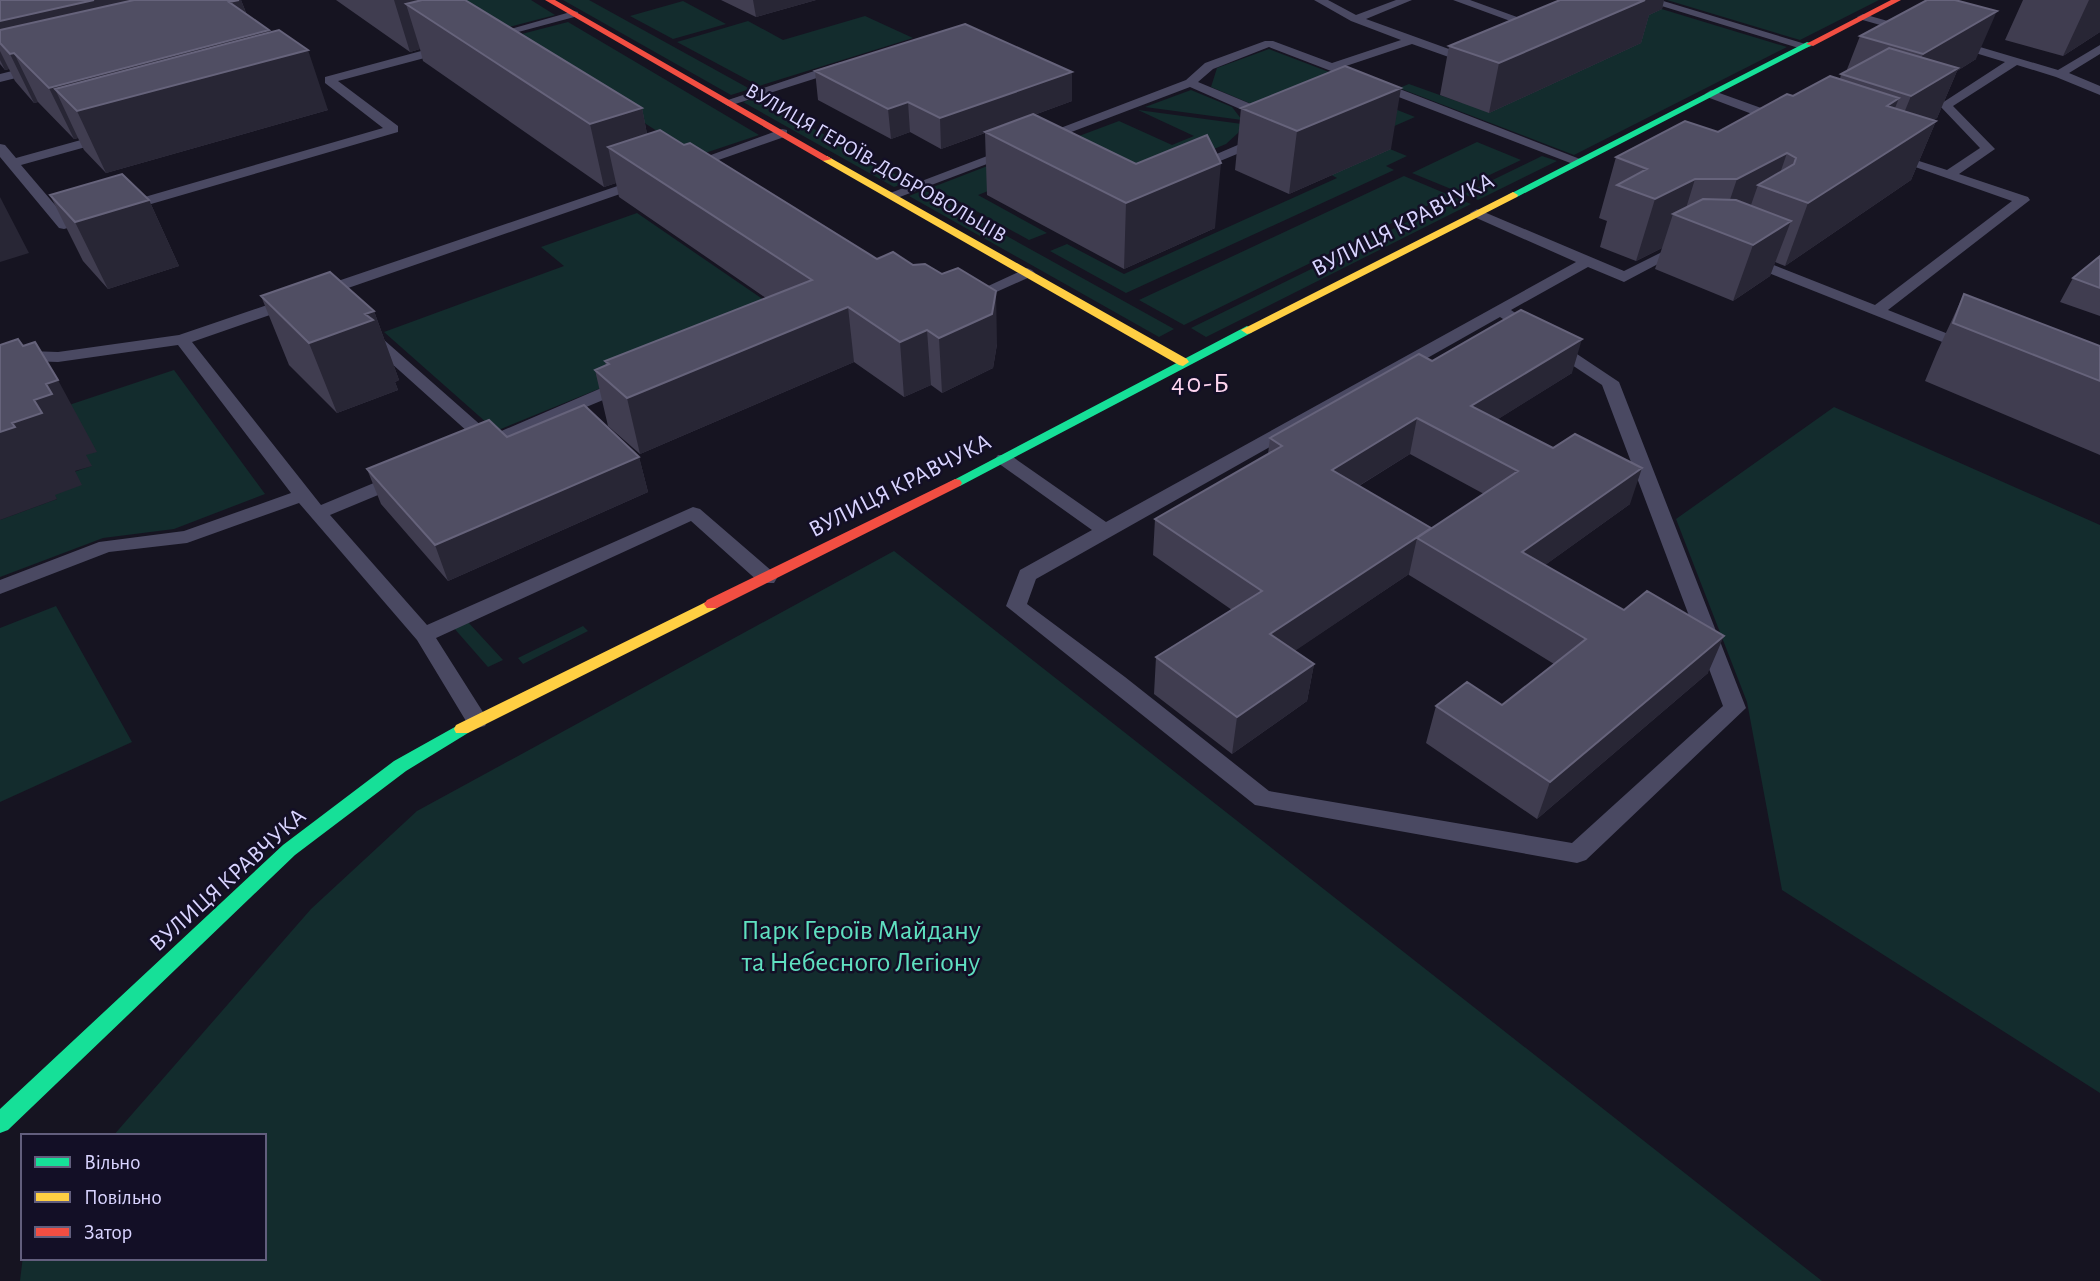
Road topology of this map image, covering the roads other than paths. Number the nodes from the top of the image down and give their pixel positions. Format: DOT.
graph roads {
  1 [pos="549,0"];
  2 [pos="1320,0"];
  3 [pos="1406,0"];
  4 [pos="1459,0"];
  5 [pos="1648,0"];
  6 [pos="1897,0"];
  7 [pos="574,14"];
  8 [pos="1863,17"];
  9 [pos="1355,19"];
  10 [pos="1524,31"];
  11 [pos="1412,40"];
  12 [pos="1806,46"];
  13 [pos="1486,47"];
  14 [pos="2100,49"];
  15 [pos="2015,61"];
  16 [pos="850,64"];
  17 [pos="53,65"];
  18 [pos="1331,67"];
  19 [pos="2060,74"];
  20 [pos="0,78"];
  21 [pos="1191,83"];
  22 [pos="2100,91"];
  23 [pos="1711,94"];
  24 [pos="728,102"];
  25 [pos="1794,124"];
  26 [pos="782,133"];
  27 [pos="117,134"];
  28 [pos="0,148"];
  29 [pos="1871,150"];
  30 [pos="1578,161"];
  31 [pos="13,163"];
  32 [pos="1178,173"];
  33 [pos="1949,176"];
  34 [pos="892,195"];
  35 [pos="1476,213"];
  36 [pos="1707,248"];
  37 [pos="1732,253"];
  38 [pos="1588,261"];
  39 [pos="1027,272"];
  40 [pos="957,303"];
  41 [pos="1500,310"];
  42 [pos="1877,311"];
  43 [pos="182,340"];
  44 [pos="377,342"];
  45 [pos="0,355"];
  46 [pos="22,356"];
  47 [pos="1988,356"];
  48 [pos="1183,362"];
  49 [pos="0,374"];
  50 [pos="642,378"];
  51 [pos="490,442"];
  52 [pos="466,452"];
  53 [pos="1004,459"];
  54 [pos="416,472"];
  55 [pos="302,495"];
  56 [pos="318,513"];
  57 [pos="1105,531"];
  58 [pos="767,578"];
  59 [pos="0,587"];
  60 [pos="424,635"];
  61 [pos="477,720"];
  62 [pos="0,1123"];
  1 -- 7 [label="street, ВУЛИЦЯ ГЕРОЇВ-ДОБРОВОЛЬЦІВ"];
  2 -- 9 [label="lane"];
  3 -- 9 [label="lane"];
  4 -- 10 [label="lane"];
  5 -- 12 [label="lane"];
  6 -- 8 [label="street, ВУЛИЦЯ КРАВЧУКА"];
  7 -- 24 [label="street, ВУЛИЦЯ ГЕРОЇВ-ДОБРОВОЛЬЦІВ"];
  7 -- 31 [label="lane"];
  8 -- 12 [label="street, ВУЛИЦЯ КРАВЧУКА"];
  8 -- 15 [label="lane"];
  9 -- 11 [label="lane"];
  11 -- 13 [label="lane"];
  11 -- 18 [label="lane"];
  12 -- 23 [label="street, ВУЛИЦЯ КРАВЧУКА"];
  14 -- 19 [label="lane"];
  15 -- 19 [label="lane"];
  15 -- 33 [label="lane"];
  16 -- 24 [label="lane"];
  17 -- 20 [label="lane"];
  18 -- 21 [label="lane"];
  18 -- 30 [label="lane"];
  19 -- 22 [label="lane"];
  21 -- 32 [label="lane"];
  21 -- 34 [label="lane"];
  23 -- 25 [label="lane"];
  23 -- 30 [label="street, ВУЛИЦЯ КРАВЧУКА"];
  24 -- 26 [label="street, ВУЛИЦЯ ГЕРОЇВ-ДОБРОВОЛЬЦІВ"];
  26 -- 34 [label="street, ВУЛИЦЯ ГЕРОЇВ-ДОБРОВОЛЬЦІВ"];
  26 -- 43 [label="lane"];
  27 -- 31 [label="lane"];
  28 -- 31 [label="lane"];
  29 -- 33 [label="lane"];
  30 -- 35 [label="street, ВУЛИЦЯ КРАВЧУКА"];
  33 -- 42 [label="lane"];
  34 -- 39 [label="street, ВУЛИЦЯ ГЕРОЇВ-ДОБРОВОЛЬЦІВ"];
  35 -- 38 [label="lane"];
  35 -- 48 [label="street, ВУЛИЦЯ КРАВЧУКА"];
  36 -- 38 [label="lane"];
  37 -- 42 [label="lane"];
  38 -- 41 [label="lane"];
  39 -- 40 [label="lane"];
  39 -- 48 [label="street, ВУЛИЦЯ ГЕРОЇВ-ДОБРОВОЛЬЦІВ"];
  41 -- 57 [label="lane"];
  41 -- 57 [label="lane"];
  42 -- 47 [label="lane"];
  43 -- 46 [label="lane"];
  43 -- 55 [label="lane"];
  44 -- 51 [label="lane"];
  45 -- 46 [label="lane"];
  46 -- 49 [label="lane"];
  48 -- 53 [label="street, ВУЛИЦЯ КРАВЧУКА"];
  50 -- 51 [label="lane"];
  51 -- 52 [label="lane"];
  53 -- 57 [label="lane"];
  53 -- 58 [label="street, ВУЛИЦЯ КРАВЧУКА"];
  54 -- 56 [label="lane"];
  55 -- 56 [label="lane"];
  55 -- 59 [label="lane"];
  56 -- 60 [label="lane"];
  58 -- 60 [label="lane"];
  58 -- 61 [label="street, ВУЛИЦЯ КРАВЧУКА"];
  60 -- 61 [label="lane"];
  61 -- 62 [label="street, ВУЛИЦЯ КРАВЧУКА"];
}
